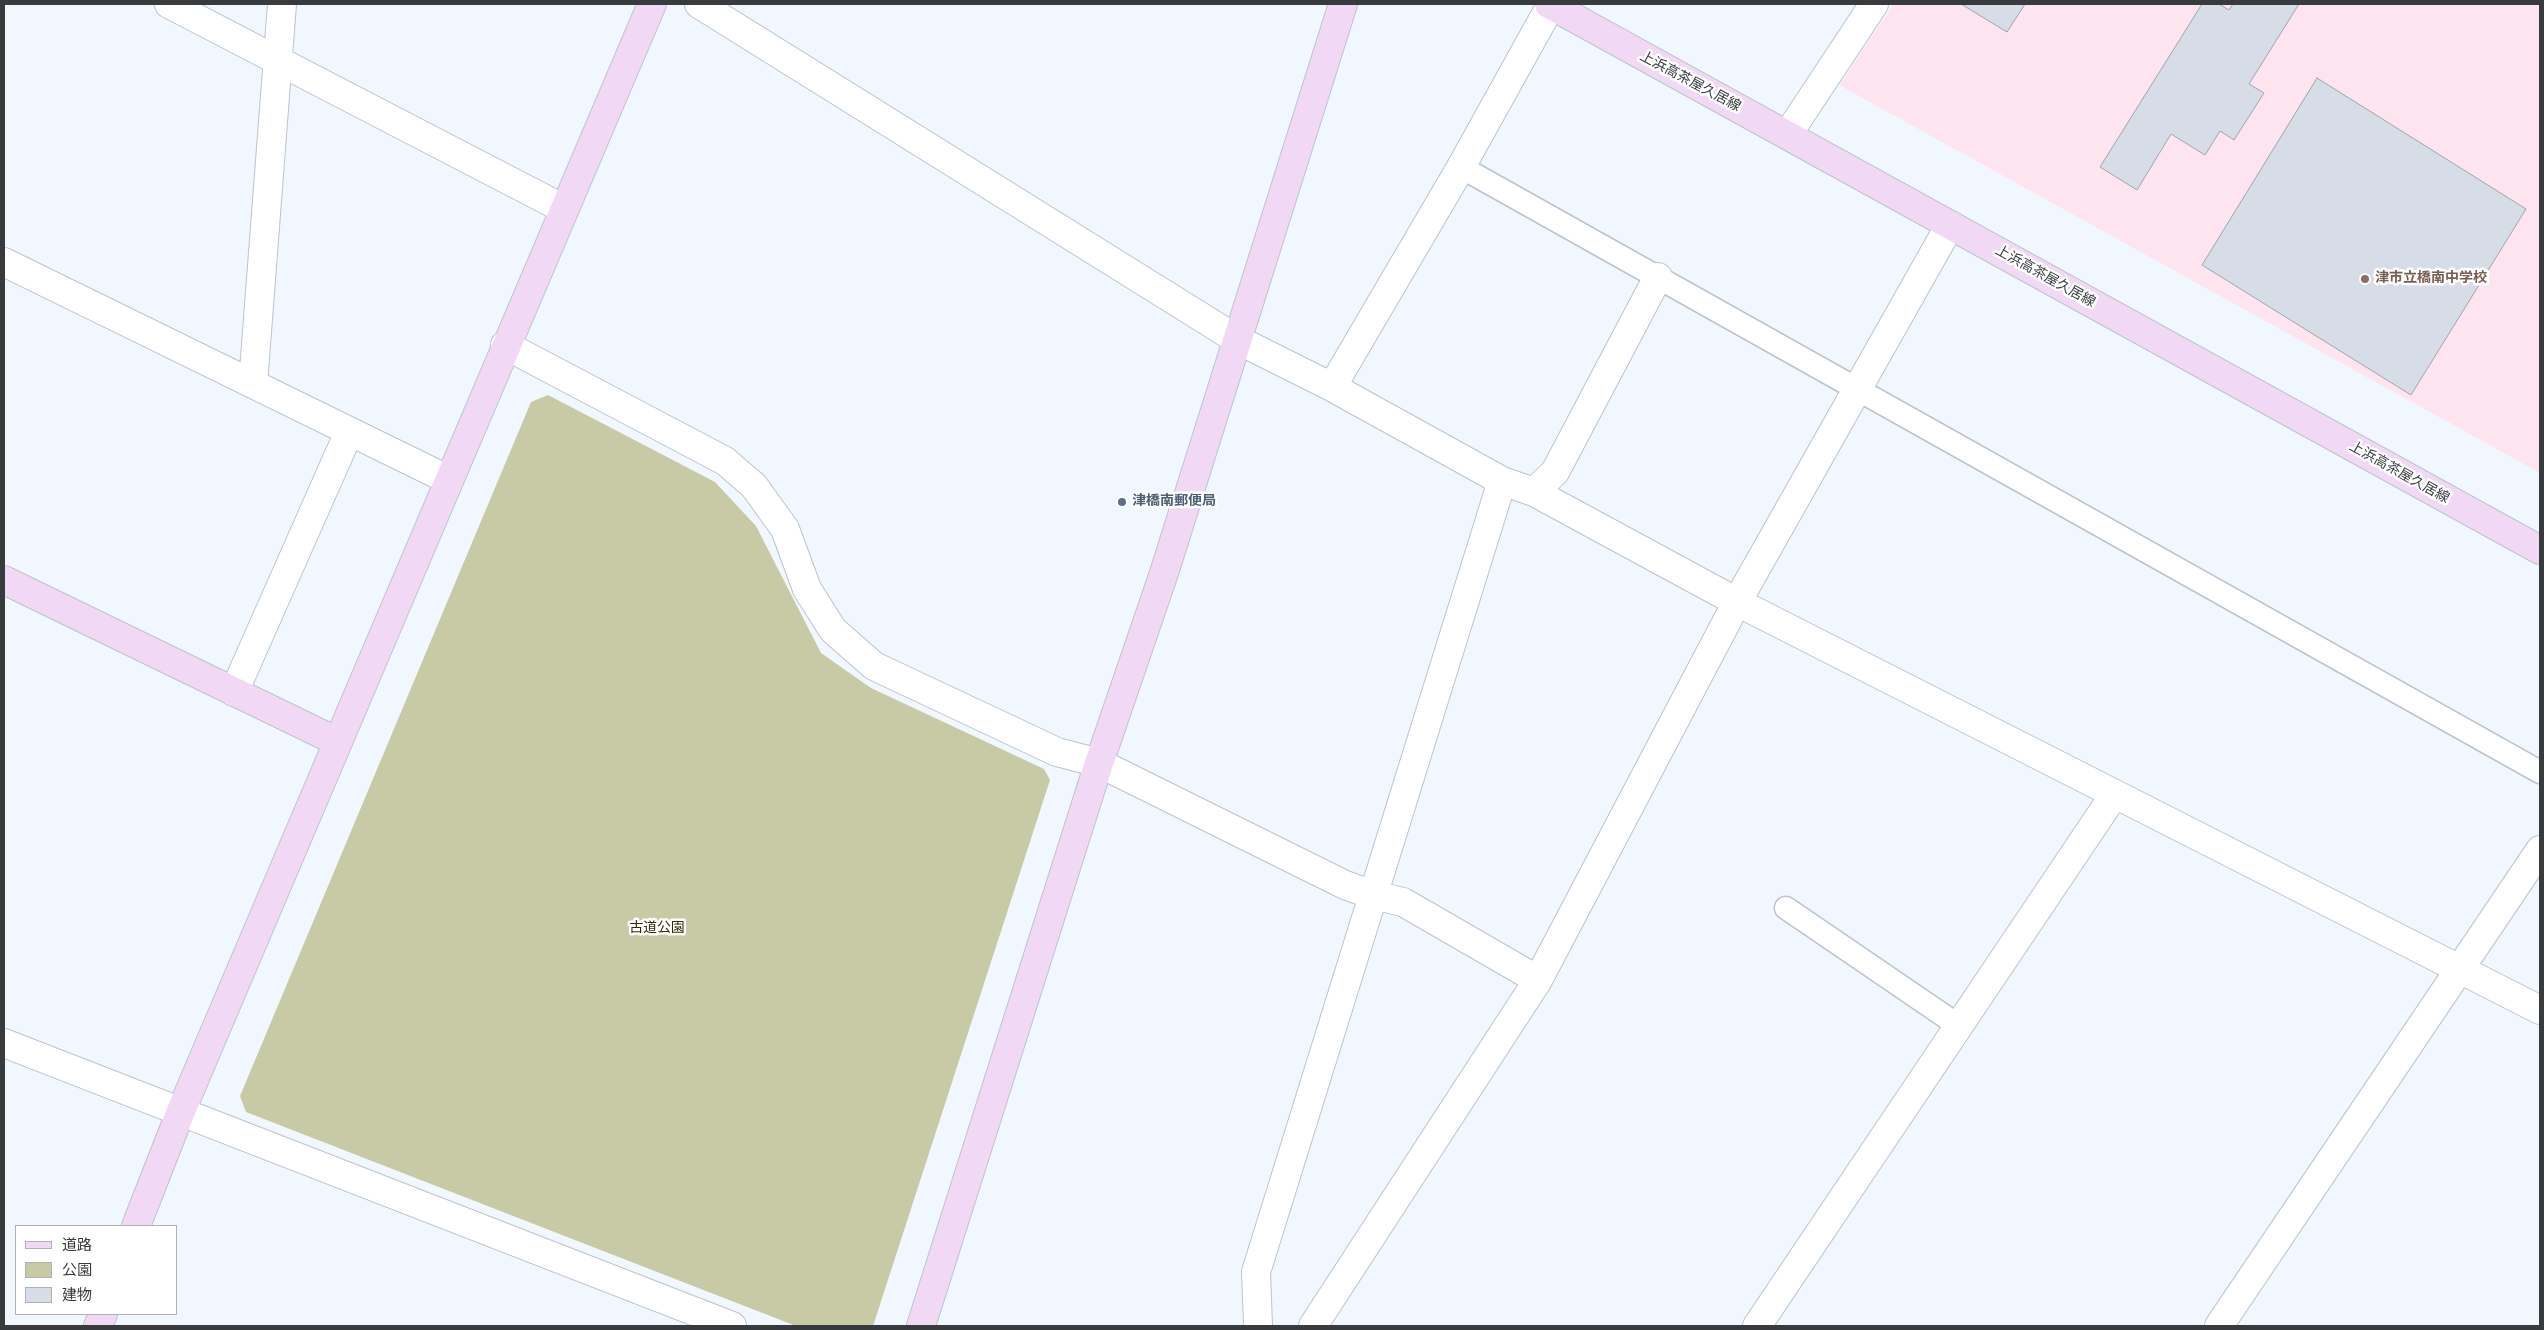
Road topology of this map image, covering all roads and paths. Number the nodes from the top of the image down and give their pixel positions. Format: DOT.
graph roads {
  1 [pos="169,4"];
  2 [pos="282,4"];
  3 [pos="652,4"];
  4 [pos="699,4"];
  5 [pos="1343,4"];
  6 [pos="1550,4"];
  7 [pos="1874,4"];
  8 [pos="278,60"];
  9 [pos="1788,134"];
  10 [pos="1461,167"];
  11 [pos="564,210"];
  12 [pos="1950,225"];
  13 [pos="4,262"];
  14 [pos="1658,277"];
  15 [pos="1238,340"];
  16 [pos="505,346"];
  17 [pos="253,384"];
  18 [pos="1332,388"];
  19 [pos="1857,390"];
  20 [pos="349,432"];
  21 [pos="449,480"];
  22 [pos="1502,480"];
  23 [pos="1534,492"];
  24 [pos="2540,550"];
  25 [pos="4,580"];
  26 [pos="1737,602"];
  27 [pos="234,692"];
  28 [pos="338,742"];
  29 [pos="1099,763"];
  30 [pos="2540,772"];
  31 [pos="2114,795"];
  32 [pos="2540,850"];
  33 [pos="1373,895"];
  34 [pos="1786,908"];
  35 [pos="2459,969"];
  36 [pos="1538,980"];
  37 [pos="2540,1010"];
  38 [pos="1959,1026"];
  39 [pos="4,1043"];
  40 [pos="181,1111"];
  41 [pos="136,1225"];
  42 [pos="732,1326"];
  43 [pos="921,1326"];
  44 [pos="1258,1326"];
  45 [pos="1313,1326"];
  46 [pos="1757,1326"];
  47 [pos="2219,1326"];
  1 -- 8 [label="street"];
  2 -- 8 [label="street"];
  3 -- 11 [label="street"];
  4 -- 15 [label="street"];
  5 -- 15 [label="street"];
  6 -- 9 [label="street, 上浜高茶屋久居線"];
  6 -- 10 [label="street"];
  7 -- 9 [label="street"];
  8 -- 11 [label="street"];
  8 -- 17 [label="street"];
  9 -- 12 [label="street, 上浜高茶屋久居線"];
  10 -- 14 [label="lane"];
  10 -- 18 [label="street"];
  11 -- 16 [label="street"];
  12 -- 19 [label="street"];
  12 -- 24 [label="street, 上浜高茶屋久居線"];
  13 -- 17 [label="street"];
  14 -- 19 [label="lane"];
  14 -- 23 [label="street"];
  15 -- 18 [label="street"];
  15 -- 29 [label="street"];
  16 -- 21 [label="street"];
  16 -- 29 [label="street"];
  17 -- 20 [label="street"];
  18 -- 22 [label="street"];
  19 -- 26 [label="street"];
  19 -- 30 [label="lane"];
  20 -- 21 [label="street"];
  20 -- 27 [label="street"];
  21 -- 28 [label="street"];
  22 -- 23 [label="street"];
  22 -- 33 [label="street"];
  23 -- 26 [label="street"];
  25 -- 27 [label="street"];
  26 -- 31 [label="street"];
  26 -- 36 [label="street"];
  27 -- 28 [label="street"];
  28 -- 40 [label="street"];
  29 -- 33 [label="street"];
  29 -- 43 [label="street"];
  31 -- 35 [label="street"];
  31 -- 38 [label="street"];
  32 -- 35 [label="street"];
  33 -- 36 [label="street"];
  33 -- 44 [label="street"];
  34 -- 38 [label="lane"];
  35 -- 37 [label="street"];
  35 -- 47 [label="street"];
  36 -- 45 [label="street"];
  38 -- 46 [label="street"];
  39 -- 40 [label="street"];
  40 -- 41 [label="street"];
  40 -- 42 [label="street"];
}
